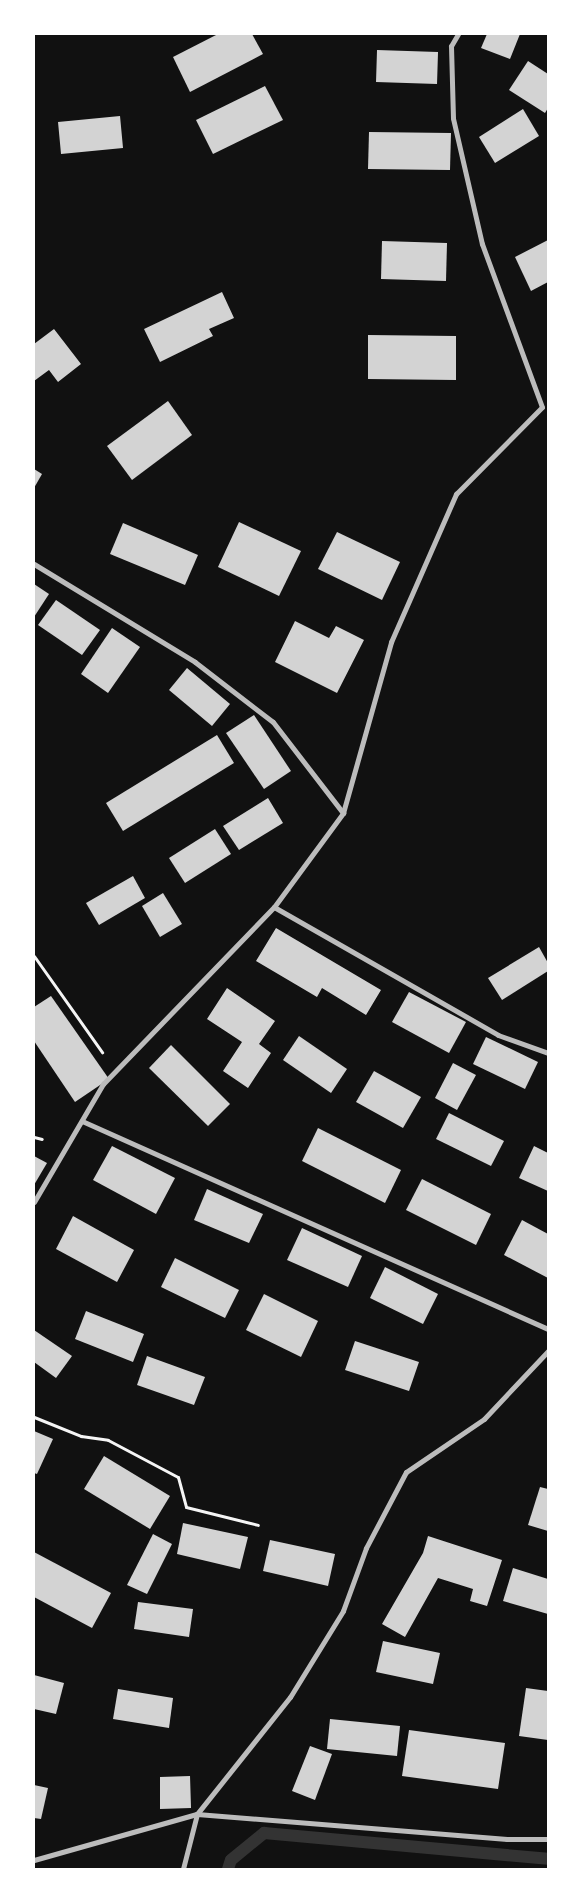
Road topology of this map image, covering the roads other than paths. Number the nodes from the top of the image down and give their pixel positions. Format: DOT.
graph roads {
  1 [pos="458,34"];
  2 [pos="34,564"];
  3 [pos="343,813"];
  4 [pos="274,907"];
  5 [pos="548,1053"];
  6 [pos="82,1121"];
  7 [pos="34,1202"];
  8 [pos="548,1328"];
  9 [pos="548,1351"];
  10 [pos="197,1814"];
  11 [pos="548,1839"];
  12 [pos="34,1860"];
  13 [pos="183,1869"];
  1 -- 3 [label="street"];
  2 -- 3 [label="street"];
  3 -- 4 [label="street"];
  4 -- 5 [label="street"];
  4 -- 6 [label="street"];
  6 -- 7 [label="street"];
  6 -- 8 [label="street"];
  9 -- 10 [label="street"];
  10 -- 11 [label="street"];
  10 -- 12 [label="street"];
  10 -- 13 [label="street"];
}
